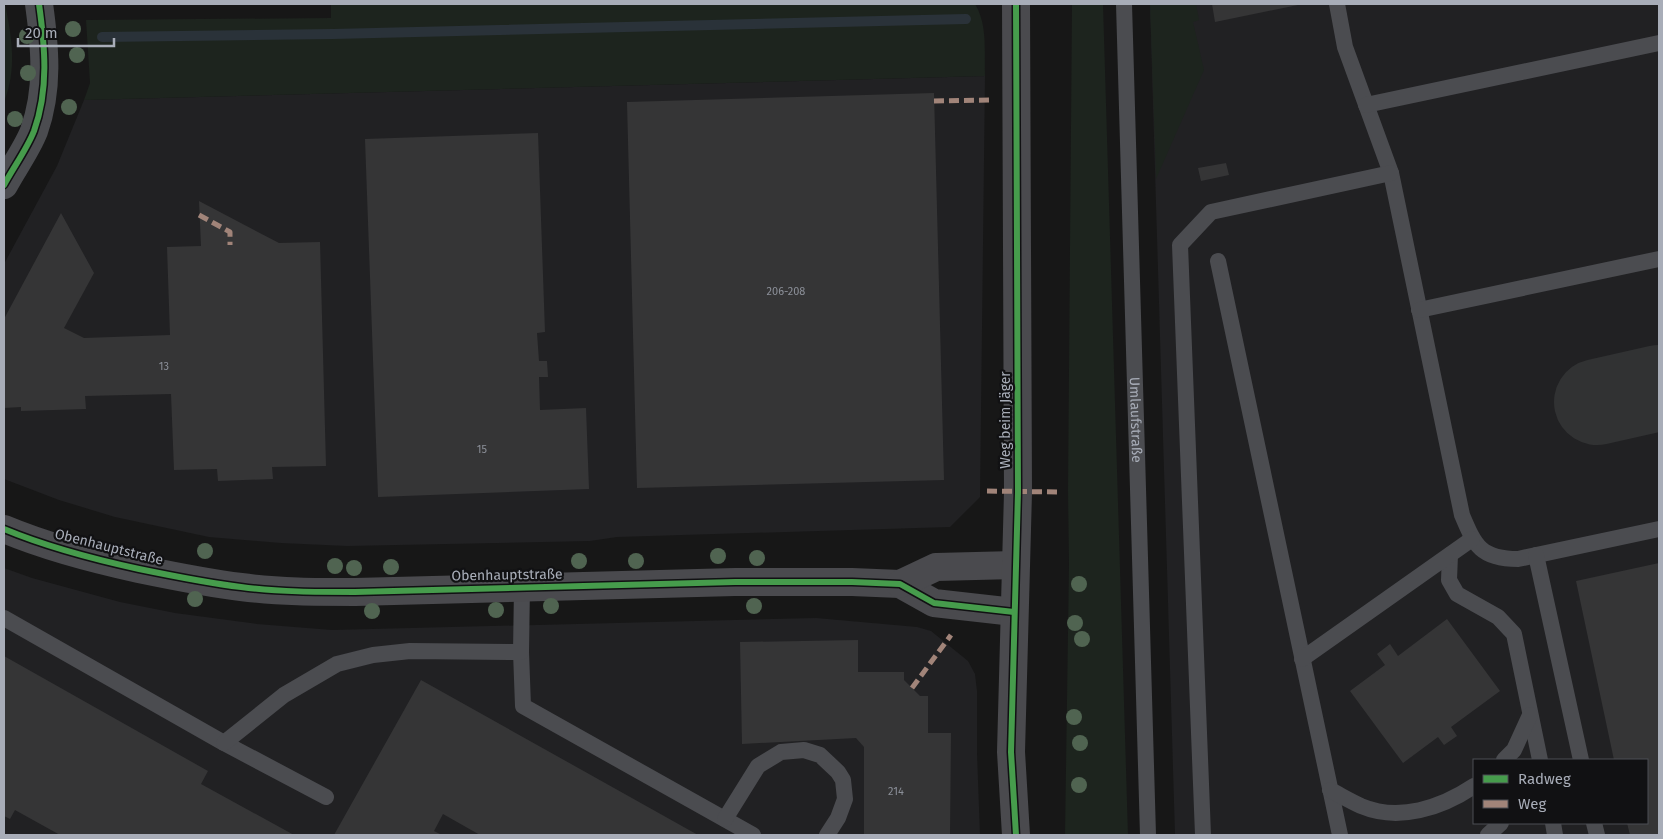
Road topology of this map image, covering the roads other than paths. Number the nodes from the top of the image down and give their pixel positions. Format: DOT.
graph roads {
  1 [pos="39,4"];
  2 [pos="1016,4"];
  3 [pos="1124,4"];
  4 [pos="1336,4"];
  5 [pos="1659,43"];
  6 [pos="1366,105"];
  7 [pos="1391,173"];
  8 [pos="4,185"];
  9 [pos="1659,259"];
  10 [pos="1218,261"];
  11 [pos="1419,310"];
  12 [pos="4,529"];
  13 [pos="1659,529"];
  14 [pos="1472,539"];
  15 [pos="1450,555"];
  16 [pos="1536,555"];
  17 [pos="1015,566"];
  18 [pos="900,584"];
  19 [pos="522,587"];
  20 [pos="1014,612"];
  21 [pos="4,618"];
  22 [pos="521,652"];
  23 [pos="1302,659"];
  24 [pos="1530,715"];
  25 [pos="224,743"];
  26 [pos="1505,759"];
  27 [pos="1540,759"];
  28 [pos="1581,759"];
  29 [pos="1473,787"];
  30 [pos="1330,790"];
  31 [pos="326,797"];
  32 [pos="725,819"];
  33 [pos="1501,824"];
  34 [pos="753,835"];
  35 [pos="826,835"];
  36 [pos="1016,835"];
  37 [pos="1148,835"];
  38 [pos="1203,835"];
  39 [pos="1340,835"];
  40 [pos="1488,835"];
  1 -- 8 [label="street"];
  2 -- 17 [label="street, Weg beim Jäger"];
  3 -- 37 [label="lane, Umlaufstraße"];
  4 -- 6 [label="lane"];
  5 -- 6 [label="lane"];
  6 -- 7 [label="lane"];
  7 -- 11 [label="lane"];
  7 -- 38 [label="lane"];
  9 -- 11 [label="lane"];
  10 -- 23 [label="lane"];
  11 -- 14 [label="lane"];
  12 -- 19 [label="street, Obenhauptstraße"];
  13 -- 16 [label="lane"];
  14 -- 15 [label="lane"];
  14 -- 16 [label="lane"];
  15 -- 23 [label="lane"];
  15 -- 24 [label="lane"];
  16 -- 28 [label="lane"];
  17 -- 18 [label="street, Obenhauptstraße"];
  17 -- 20 [label="street, Weg beim Jäger"];
  18 -- 19 [label="street, Obenhauptstraße"];
  18 -- 20 [label="street, Obenhauptstraße"];
  19 -- 22 [label="lane"];
  20 -- 36 [label="street, Weg beim Jäger"];
  21 -- 25 [label="lane"];
  22 -- 25 [label="lane"];
  22 -- 32 [label="lane"];
  23 -- 30 [label="lane"];
  24 -- 26 [label="lane"];
  24 -- 27 [label="lane"];
  25 -- 31 [label="lane"];
  29 -- 30 [label="lane"];
  30 -- 39 [label="lane"];
  32 -- 34 [label="lane"];
  32 -- 35 [label="lane"];
  33 -- 40 [label="lane"];
}
